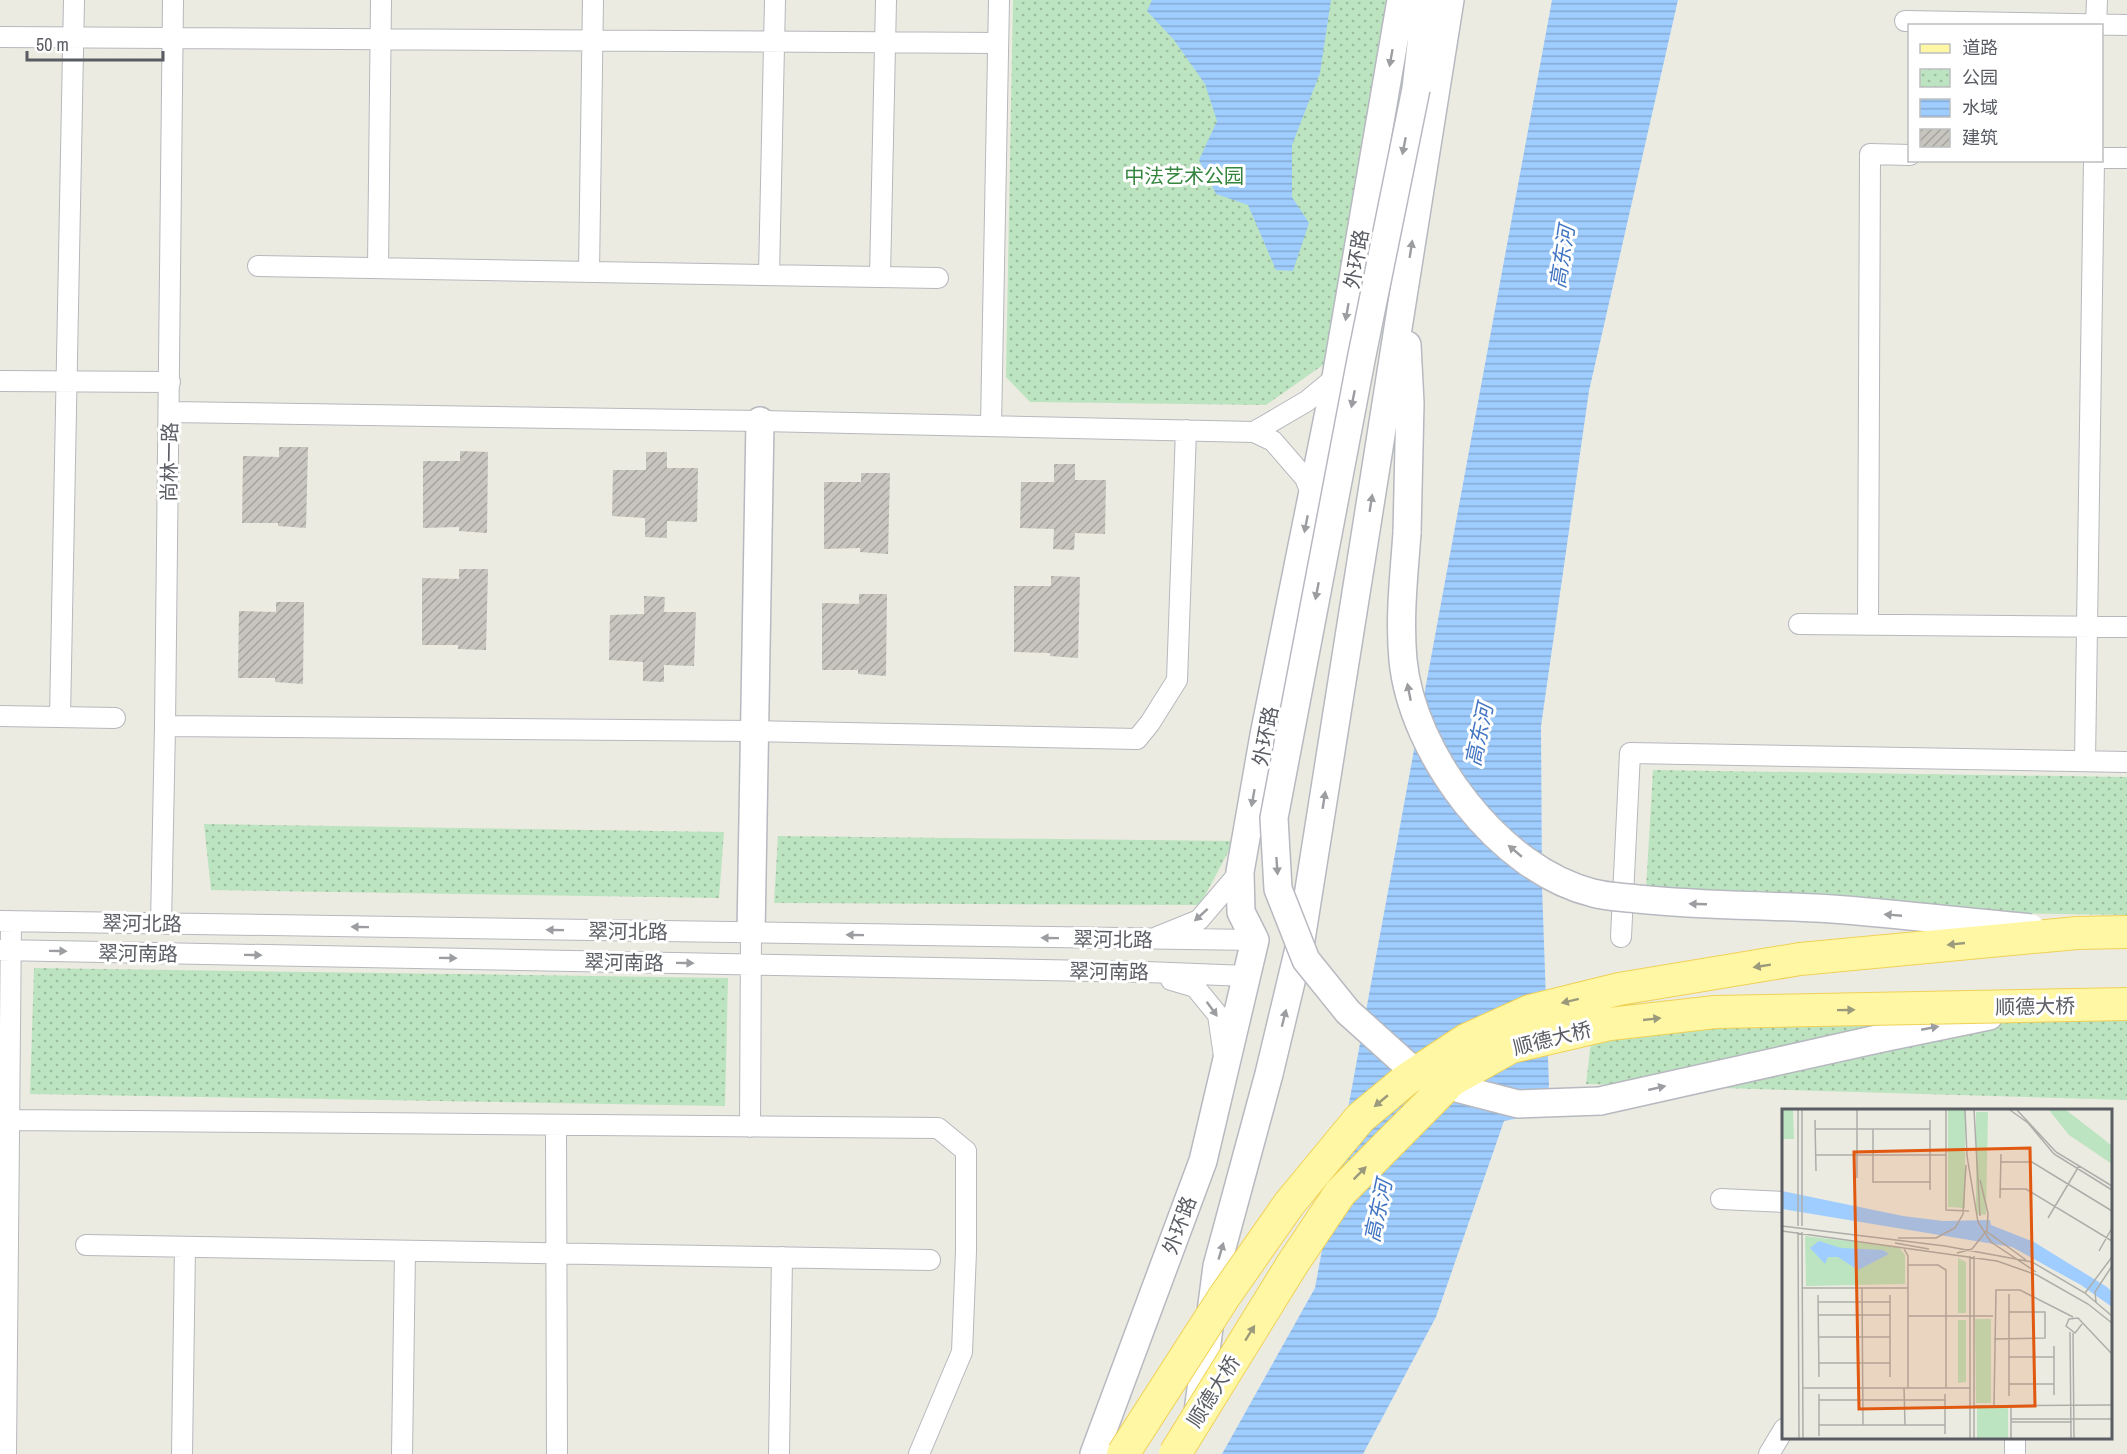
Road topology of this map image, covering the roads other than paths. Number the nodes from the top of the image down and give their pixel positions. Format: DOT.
graph roads {
  1 [pos="74,0"];
  2 [pos="173,0"];
  3 [pos="381,0"];
  4 [pos="593,0"];
  5 [pos="775,0"];
  6 [pos="886,0"];
  7 [pos="999,0"];
  8 [pos="1401,0"];
  9 [pos="1426,0"];
  10 [pos="1450,0"];
  11 [pos="2097,0"];
  12 [pos="1905,21"];
  13 [pos="2048,24"];
  14 [pos="2096,24"];
  15 [pos="2103,25"];
  16 [pos="2127,25"];
  17 [pos="0,37"];
  18 [pos="74,38"];
  19 [pos="173,39"];
  20 [pos="381,40"];
  21 [pos="592,41"];
  22 [pos="774,42"];
  23 [pos="885,43"];
  24 [pos="998,43"];
  25 [pos="1908,155"];
  26 [pos="2103,158"];
  27 [pos="2127,158"];
  28 [pos="2094,162"];
  29 [pos="258,266"];
  30 [pos="378,268"];
  31 [pos="589,272"];
  32 [pos="769,275"];
  33 [pos="880,277"];
  34 [pos="938,278"];
  35 [pos="1405,288"];
  36 [pos="1336,377"];
  37 [pos="0,381"];
  38 [pos="66,381"];
  39 [pos="170,382"];
  40 [pos="170,412"];
  41 [pos="760,421"];
  42 [pos="991,426"];
  43 [pos="1186,430"];
  44 [pos="1254,432"];
  45 [pos="1312,495"];
  46 [pos="1798,624"];
  47 [pos="1868,625"];
  48 [pos="2087,627"];
  49 [pos="2127,627"];
  50 [pos="0,716"];
  51 [pos="60,717"];
  52 [pos="115,718"];
  53 [pos="165,726"];
  54 [pos="755,731"];
  55 [pos="2085,761"];
  56 [pos="2127,762"];
  57 [pos="1240,872"];
  58 [pos="6,921"];
  59 [pos="160,924"];
  60 [pos="2127,932"];
  61 [pos="751,933"];
  62 [pos="2077,933"];
  63 [pos="1621,937"];
  64 [pos="1149,940"];
  65 [pos="1255,940"];
  66 [pos="1301,940"];
  67 [pos="5,950"];
  68 [pos="752,964"];
  69 [pos="1146,972"];
  70 [pos="1247,976"];
  71 [pos="1293,978"];
  72 [pos="2127,1004"];
  73 [pos="2040,1006"];
  74 [pos="1226,1066"];
  75 [pos="10,1120"];
  76 [pos="556,1126"];
  77 [pos="750,1127"];
  78 [pos="1721,1199"];
  79 [pos="1782,1202"];
  80 [pos="86,1245"];
  81 [pos="185,1247"];
  82 [pos="405,1251"];
  83 [pos="558,1254"];
  84 [pos="782,1257"];
  85 [pos="4,1258"];
  86 [pos="930,1260"];
  87 [pos="1782,1432"];
  88 [pos="2015,1439"];
  89 [pos="6,1454"];
  90 [pos="182,1454"];
  91 [pos="402,1454"];
  92 [pos="557,1454"];
  93 [pos="779,1454"];
  94 [pos="919,1454"];
  95 [pos="1094,1454"];
  96 [pos="1123,1454"];
  97 [pos="1174,1454"];
  98 [pos="1191,1454"];
  99 [pos="1769,1454"];
  100 [pos="2014,1454"];
  1 -- 18 [label="street"];
  2 -- 19 [label="street, 尚林一路"];
  3 -- 20 [label="street"];
  4 -- 21 [label="street"];
  5 -- 22 [label="street"];
  6 -- 23 [label="street"];
  7 -- 24 [label="street"];
  8 -- 36 [label="street, 外环路, one-way"];
  9 -- 73 [label="street, one-way, bridge"];
  35 -- 10 [label="street, one-way"];
  11 -- 14 [label="street"];
  12 -- 13 [label="street"];
  15 -- 16 [label="street"];
  17 -- 18 [label="street"];
  18 -- 19 [label="street"];
  18 -- 38 [label="street"];
  19 -- 20 [label="street"];
  19 -- 39 [label="street, 尚林一路"];
  20 -- 21 [label="street"];
  20 -- 30 [label="street"];
  21 -- 22 [label="street"];
  21 -- 31 [label="street"];
  22 -- 23 [label="street"];
  22 -- 32 [label="street"];
  23 -- 24 [label="street"];
  23 -- 33 [label="street"];
  24 -- 42 [label="street"];
  25 -- 47 [label="street"];
  26 -- 27 [label="street"];
  28 -- 48 [label="street"];
  29 -- 30 [label="street"];
  30 -- 31 [label="street"];
  31 -- 32 [label="street"];
  32 -- 33 [label="street"];
  33 -- 34 [label="street"];
  62 -- 35 [label="street, one-way, bridge"];
  66 -- 35 [label="street, one-way"];
  36 -- 44 [label="street"];
  36 -- 45 [label="street, 外环路"];
  37 -- 38 [label="street"];
  38 -- 39 [label="street"];
  38 -- 51 [label="street"];
  39 -- 40 [label="street, 尚林一路"];
  40 -- 41 [label="street"];
  40 -- 53 [label="street, 尚林一路"];
  41 -- 42 [label="street"];
  41 -- 54 [label="street"];
  42 -- 43 [label="street"];
  43 -- 44 [label="street"];
  43 -- 54 [label="street"];
  44 -- 45 [label="street"];
  45 -- 57 [label="street, 外环路, one-way"];
  46 -- 47 [label="street"];
  47 -- 48 [label="street"];
  48 -- 49 [label="street"];
  48 -- 55 [label="street"];
  50 -- 51 [label="street"];
  51 -- 52 [label="street"];
  53 -- 54 [label="street"];
  53 -- 59 [label="street, 尚林一路"];
  54 -- 61 [label="street"];
  55 -- 56 [label="street"];
  55 -- 63 [label="street"];
  57 -- 64 [label="street, one-way"];
  57 -- 65 [label="street, 外环路"];
  58 -- 59 [label="street, 翠河北路"];
  58 -- 67 [label="street"];
  61 -- 59 [label="street, 翠河北路, one-way"];
  60 -- 62 [label="main road"];
  64 -- 61 [label="street, 翠河北路, one-way"];
  61 -- 68 [label="street"];
  62 -- 96 [label="main road, one-way, bridge"];
  64 -- 65 [label="street, 翠河北路"];
  65 -- 66 [label="street"];
  65 -- 70 [label="street, 外环路"];
  66 -- 71 [label="street"];
  67 -- 68 [label="street, 翠河南路, one-way"];
  67 -- 75 [label="street"];
  68 -- 69 [label="street, 翠河南路"];
  68 -- 77 [label="street"];
  69 -- 70 [label="street, 翠河南路"];
  69 -- 74 [label="street, one-way"];
  70 -- 71 [label="street"];
  70 -- 74 [label="street, 外环路"];
  98 -- 71 [label="street, one-way"];
  72 -- 73 [label="main road, 顺德大桥, bridge"];
  97 -- 73 [label="main road, 顺德大桥, one-way, bridge"];
  74 -- 95 [label="street, 外环路"];
  75 -- 76 [label="street"];
  75 -- 85 [label="street"];
  76 -- 77 [label="street"];
  76 -- 83 [label="street"];
  77 -- 94 [label="street"];
  78 -- 79 [label="street"];
  80 -- 81 [label="street"];
  81 -- 82 [label="street"];
  81 -- 90 [label="street"];
  82 -- 83 [label="street"];
  82 -- 91 [label="street"];
  83 -- 84 [label="street"];
  83 -- 92 [label="street"];
  84 -- 86 [label="street"];
  84 -- 93 [label="street"];
  85 -- 89 [label="street"];
  87 -- 99 [label="street"];
  88 -- 100 [label="street"];
}
